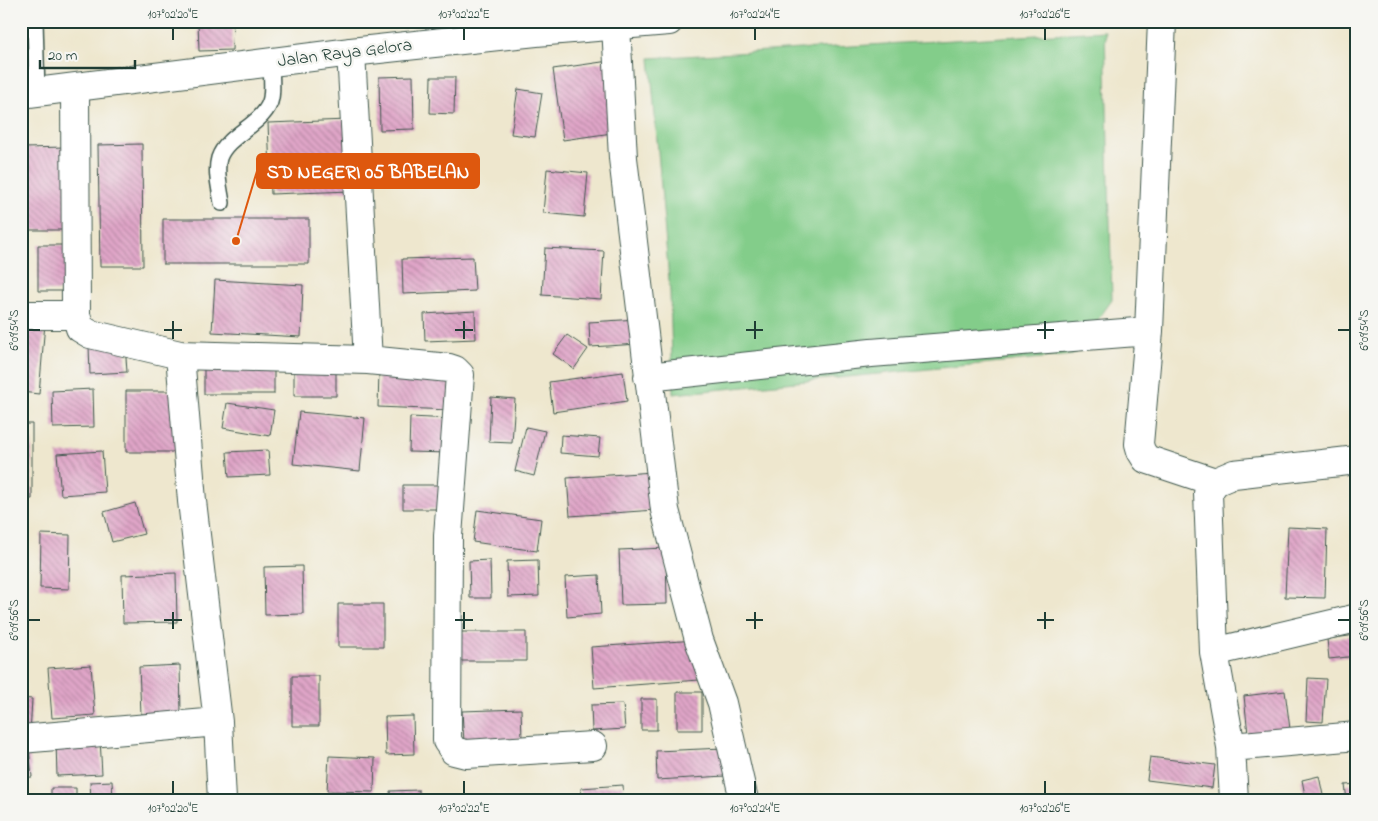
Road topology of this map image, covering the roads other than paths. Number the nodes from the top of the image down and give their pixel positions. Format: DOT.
graph roads {
  1 [pos="35,21"];
  2 [pos="670,21"];
  3 [pos="1162,21"];
  4 [pos="616,25"];
  5 [pos="536,27"];
  6 [pos="351,52"];
  7 [pos="272,63"];
  8 [pos="75,88"];
  9 [pos="29,94"];
  10 [pos="222,203"];
  11 [pos="21,315"];
  12 [pos="76,315"];
  13 [pos="1149,331"];
  14 [pos="180,355"];
  15 [pos="368,360"];
  16 [pos="648,377"];
  17 [pos="1357,460"];
  18 [pos="1215,482"];
  19 [pos="1357,618"];
  20 [pos="1214,652"];
  21 [pos="218,722"];
  22 [pos="1357,736"];
  23 [pos="21,739"];
  24 [pos="593,746"];
  25 [pos="1231,747"];
  26 [pos="222,800"];
  27 [pos="744,800"];
  28 [pos="1234,800"];
  1 -- 9 [label="lane"];
  2 -- 4 [label="street, Jalan Raya Gelora"];
  3 -- 13 [label="street"];
  4 -- 5 [label="street, Jalan Raya Gelora"];
  4 -- 16 [label="street"];
  5 -- 6 [label="street, Jalan Raya Gelora"];
  6 -- 7 [label="street, Jalan Raya Gelora"];
  6 -- 15 [label="street"];
  7 -- 8 [label="street, Jalan Raya Gelora"];
  7 -- 10 [label="lane"];
  8 -- 9 [label="street, Jalan Raya Gelora"];
  8 -- 12 [label="street"];
  11 -- 12 [label="street"];
  12 -- 14 [label="street"];
  13 -- 16 [label="street"];
  13 -- 18 [label="street"];
  14 -- 15 [label="street"];
  14 -- 21 [label="street"];
  15 -- 24 [label="street"];
  16 -- 27 [label="street"];
  17 -- 18 [label="street"];
  18 -- 20 [label="street"];
  19 -- 20 [label="street"];
  20 -- 25 [label="street"];
  21 -- 23 [label="street"];
  21 -- 26 [label="street"];
  22 -- 25 [label="street"];
  25 -- 28 [label="street"];
}
